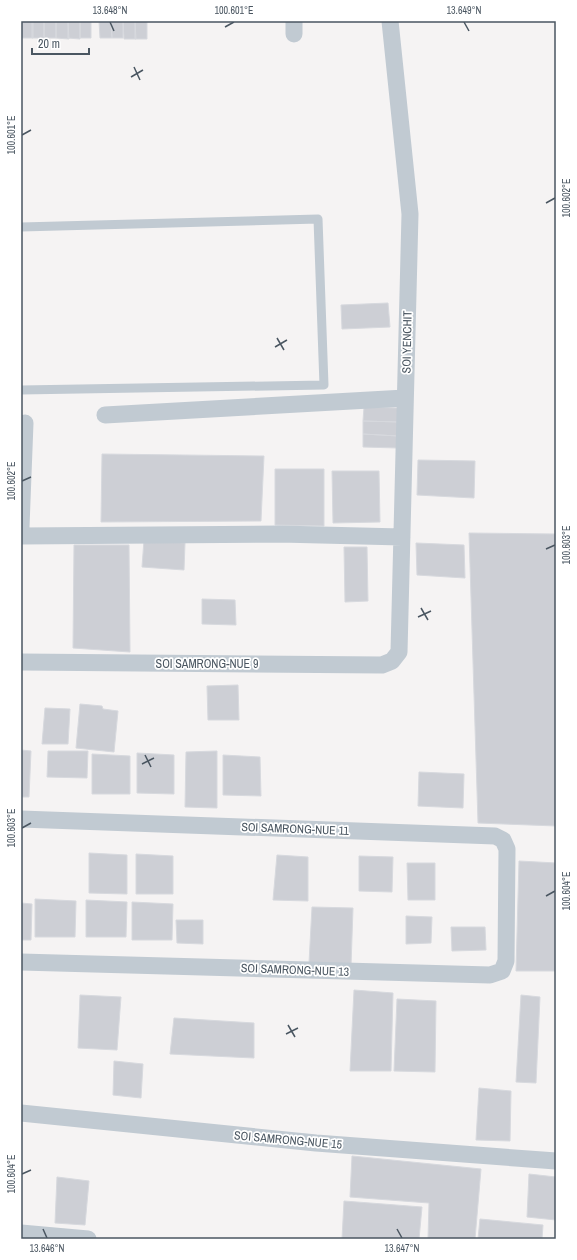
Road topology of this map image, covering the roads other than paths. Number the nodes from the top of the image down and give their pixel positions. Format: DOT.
graph roads {
  1 [pos="390,21"];
  2 [pos="21,227"];
  3 [pos="21,390"];
  4 [pos="405,398"];
  5 [pos="105,415"];
  6 [pos="26,423"];
  7 [pos="21,527"];
  8 [pos="21,536"];
  9 [pos="402,537"];
  10 [pos="392,661"];
  11 [pos="21,662"];
  12 [pos="21,819"];
  13 [pos="506,905"];
  14 [pos="21,962"];
  15 [pos="21,1113"];
  16 [pos="556,1161"];
  17 [pos="21,1233"];
  18 [pos="88,1239"];
  1 -- 4 [label="street, SOI YENCHIT"];
  2 -- 3 [label="lane"];
  4 -- 5 [label="street"];
  4 -- 9 [label="street, SOI YENCHIT"];
  6 -- 7 [label="street"];
  8 -- 9 [label="street"];
  9 -- 10 [label="street, SOI YENCHIT"];
  10 -- 11 [label="street, SOI SAMRONG-NUE 9"];
  12 -- 13 [label="street, SOI SAMRONG-NUE 11"];
  13 -- 14 [label="street, SOI SAMRONG-NUE 13"];
  15 -- 16 [label="street, SOI SAMRONG-NUE 15"];
  17 -- 18 [label="street"];
}
